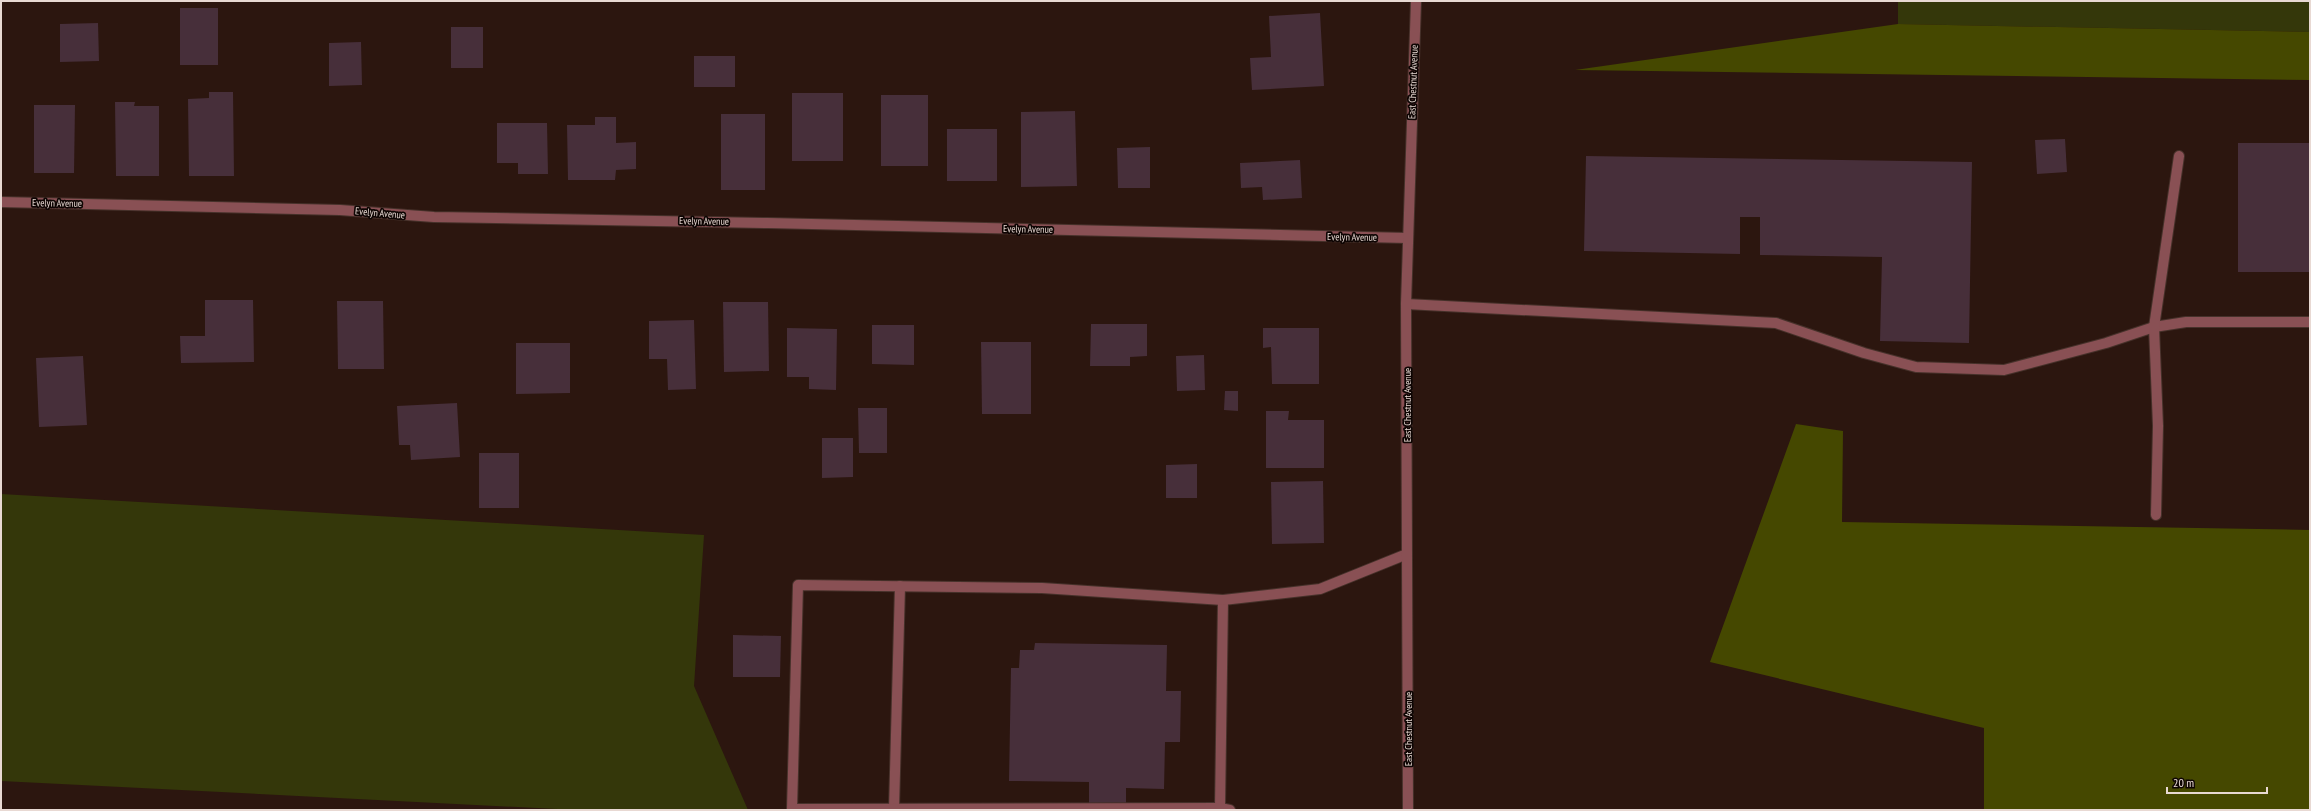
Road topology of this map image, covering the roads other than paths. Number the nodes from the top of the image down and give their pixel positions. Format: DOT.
graph roads {
  1 [pos="1416,1"];
  2 [pos="2179,156"];
  3 [pos="1,202"];
  4 [pos="1408,238"];
  5 [pos="1406,304"];
  6 [pos="2310,322"];
  7 [pos="2154,327"];
  8 [pos="2156,515"];
  9 [pos="1407,554"];
  10 [pos="900,586"];
  11 [pos="1223,600"];
  12 [pos="894,809"];
  13 [pos="1225,809"];
  14 [pos="1408,810"];
  1 -- 4 [label="street, East Chestnut Avenue"];
  2 -- 7 [label="street"];
  3 -- 4 [label="street, Evelyn Avenue"];
  4 -- 5 [label="street, East Chestnut Avenue"];
  5 -- 7 [label="street"];
  5 -- 9 [label="street, East Chestnut Avenue"];
  6 -- 7 [label="street"];
  7 -- 8 [label="street"];
  9 -- 11 [label="street"];
  9 -- 14 [label="street, East Chestnut Avenue"];
  10 -- 11 [label="street"];
  10 -- 12 [label="street"];
  10 -- 12 [label="street"];
  11 -- 13 [label="street"];
  12 -- 13 [label="street"];
}
